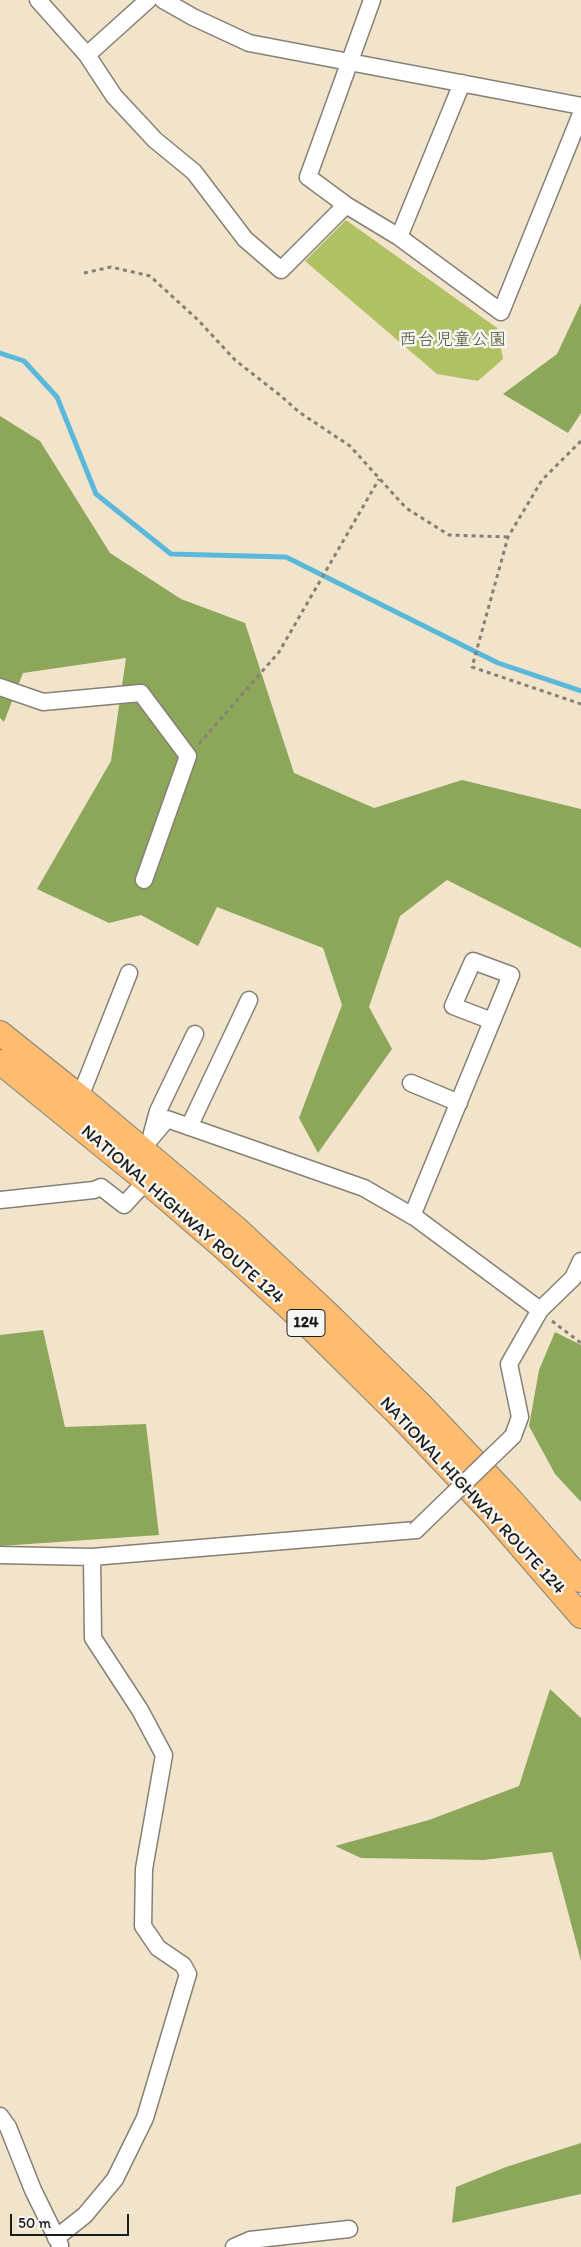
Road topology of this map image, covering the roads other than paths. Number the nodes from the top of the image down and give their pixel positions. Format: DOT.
graph roads {
  1 [pos="38,0"];
  2 [pos="148,0"];
  3 [pos="163,0"];
  4 [pos="372,0"];
  5 [pos="87,55"];
  6 [pos="350,63"];
  7 [pos="462,83"];
  8 [pos="581,106"];
  9 [pos="581,114"];
  10 [pos="346,204"];
  11 [pos="399,237"];
  12 [pos="0,686"];
  13 [pos="144,880"];
  14 [pos="129,973"];
  15 [pos="248,1000"];
  16 [pos="492,1021"];
  17 [pos="0,1033"];
  18 [pos="195,1034"];
  19 [pos="0,1062"];
  20 [pos="411,1083"];
  21 [pos="80,1097"];
  22 [pos="459,1103"];
  23 [pos="189,1127"];
  24 [pos="141,1150"];
  25 [pos="146,1181"];
  26 [pos="0,1200"];
  27 [pos="412,1216"];
  28 [pos="581,1261"];
  29 [pos="540,1310"];
  30 [pos="0,1555"];
  31 [pos="92,1557"];
  32 [pos="581,1580"];
  33 [pos="581,1616"];
  34 [pos="0,2116"];
  35 [pos="349,2229"];
  36 [pos="58,2242"];
  37 [pos="234,2247"];
  1 -- 5 [label="street"];
  2 -- 5 [label="street"];
  3 -- 6 [label="street"];
  4 -- 6 [label="street"];
  5 -- 10 [label="street"];
  6 -- 7 [label="street"];
  6 -- 10 [label="street"];
  7 -- 8 [label="street"];
  7 -- 11 [label="street"];
  9 -- 11 [label="street"];
  10 -- 11 [label="street"];
  12 -- 13 [label="street"];
  14 -- 21 [label="street"];
  15 -- 23 [label="street"];
  16 -- 22 [label="street"];
  17 -- 21 [label="highway, NATIONAL HIGHWAY ROUTE 124 / 124"];
  18 -- 24 [label="street"];
  19 -- 24 [label="highway, NATIONAL HIGHWAY ROUTE 124 / 124"];
  20 -- 22 [label="street"];
  21 -- 24 [label="highway, NATIONAL HIGHWAY ROUTE 124 / 124"];
  22 -- 27 [label="street"];
  23 -- 24 [label="street"];
  23 -- 27 [label="street"];
  24 -- 25 [label="highway, NATIONAL HIGHWAY ROUTE 124 / 124"];
  24 -- 32 [label="highway, NATIONAL HIGHWAY ROUTE 124 / 124"];
  25 -- 26 [label="street"];
  25 -- 33 [label="highway, NATIONAL HIGHWAY ROUTE 124 / 124"];
  27 -- 29 [label="street"];
  28 -- 29 [label="street"];
  29 -- 31 [label="street, bridge"];
  30 -- 31 [label="street"];
  31 -- 36 [label="street"];
  34 -- 36 [label="street"];
  35 -- 37 [label="street"];
}
